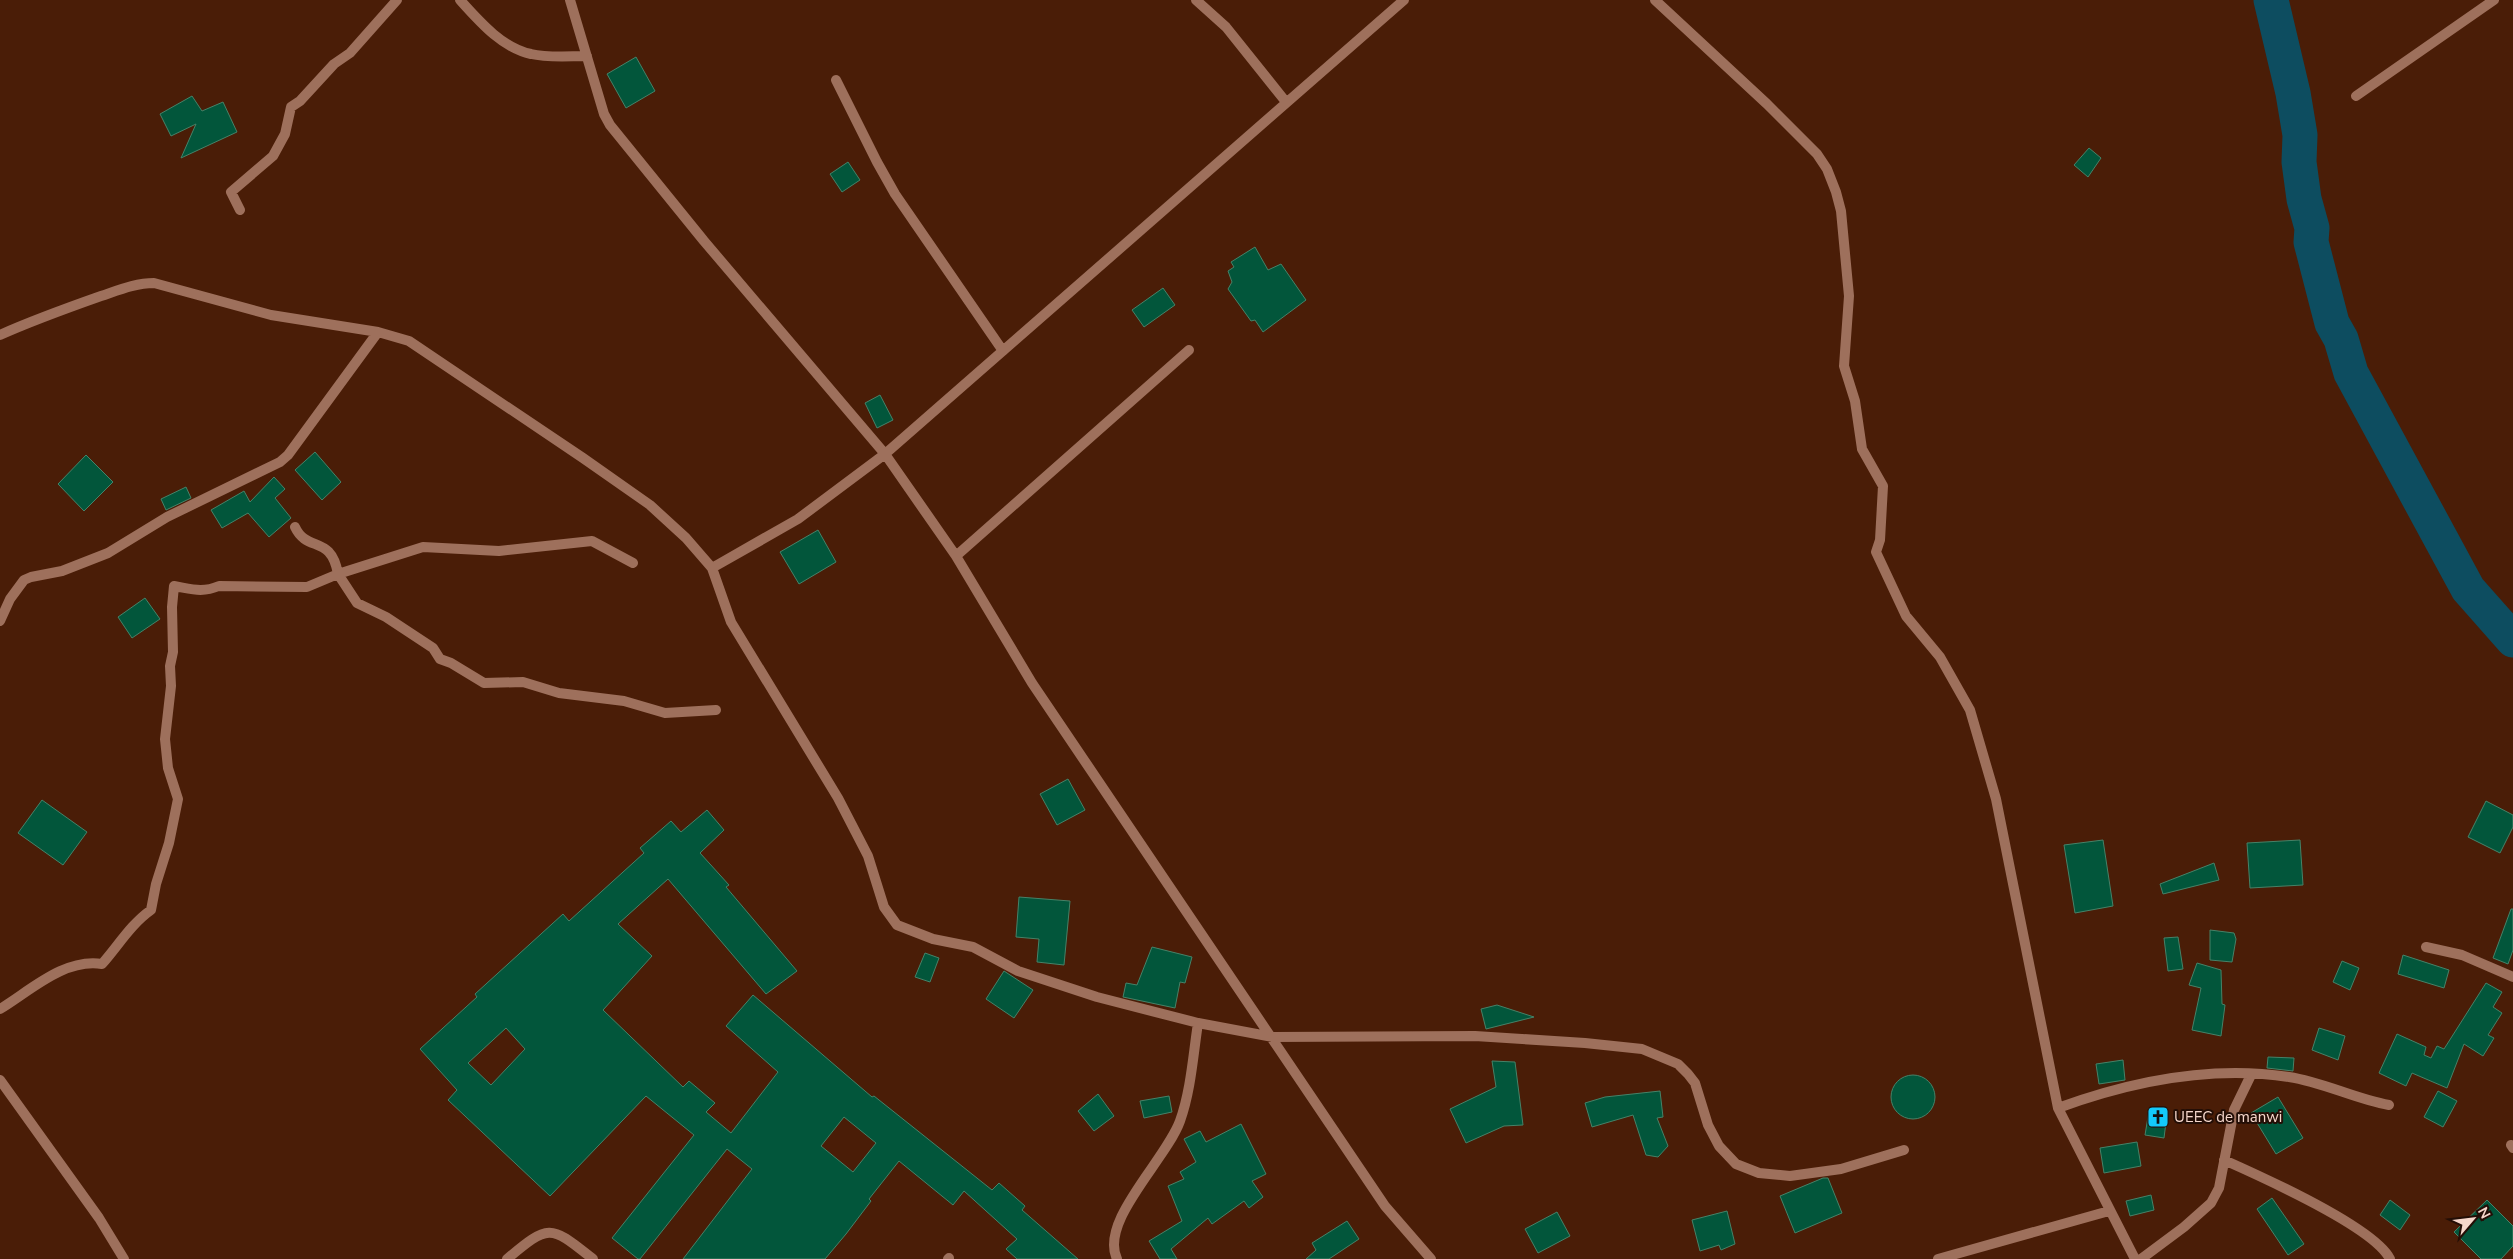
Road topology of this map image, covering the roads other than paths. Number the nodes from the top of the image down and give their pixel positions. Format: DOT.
graph roads {
  1 [pos="397,0"];
  2 [pos="460,0"];
  3 [pos="570,0"];
  4 [pos="1196,0"];
  5 [pos="1404,0"];
  6 [pos="1655,0"];
  7 [pos="2494,0"];
  8 [pos="587,56"];
  9 [pos="836,80"];
  10 [pos="2356,96"];
  11 [pos="1286,102"];
  12 [pos="240,210"];
  13 [pos="378,332"];
  14 [pos="0,335"];
  15 [pos="1189,350"];
  16 [pos="1003,351"];
  17 [pos="885,454"];
  18 [pos="295,527"];
  19 [pos="956,556"];
  20 [pos="633,563"];
  21 [pos="712,568"];
  22 [pos="338,574"];
  23 [pos="0,621"];
  24 [pos="716,710"];
  25 [pos="2426,947"];
  26 [pos="2513,977"];
  27 [pos="0,1009"];
  28 [pos="1198,1023"];
  29 [pos="1273,1037"];
  30 [pos="2251,1074"];
  31 [pos="0,1080"];
  32 [pos="2388,1105"];
  33 [pos="2058,1108"];
  34 [pos="1904,1150"];
  35 [pos="2224,1160"];
  36 [pos="2109,1210"];
  37 [pos="124,1259"];
  38 [pos="507,1259"];
  39 [pos="592,1259"];
  40 [pos="1117,1259"];
  41 [pos="1431,1259"];
  42 [pos="1938,1259"];
  43 [pos="2135,1259"];
  44 [pos="2141,1259"];
  45 [pos="2390,1259"];
  1 -- 12 [label="street"];
  2 -- 8 [label="street"];
  3 -- 8 [label="street"];
  4 -- 11 [label="street"];
  5 -- 11 [label="street"];
  6 -- 33 [label="street"];
  7 -- 10 [label="street"];
  8 -- 17 [label="street"];
  9 -- 16 [label="street"];
  11 -- 16 [label="street"];
  13 -- 14 [label="street"];
  13 -- 21 [label="street"];
  13 -- 23 [label="street"];
  15 -- 19 [label="street"];
  16 -- 17 [label="street"];
  17 -- 19 [label="street"];
  17 -- 21 [label="street"];
  18 -- 22 [label="street"];
  19 -- 29 [label="street"];
  20 -- 22 [label="street"];
  21 -- 28 [label="street"];
  22 -- 24 [label="street"];
  22 -- 27 [label="street"];
  25 -- 26 [label="street"];
  28 -- 29 [label="street"];
  28 -- 40 [label="street"];
  29 -- 34 [label="street"];
  29 -- 41 [label="street"];
  30 -- 32 [label="street"];
  30 -- 33 [label="street"];
  30 -- 35 [label="street"];
  31 -- 37 [label="street"];
  33 -- 36 [label="street"];
  35 -- 44 [label="street"];
  35 -- 45 [label="street"];
  36 -- 42 [label="street"];
  36 -- 43 [label="street"];
  38 -- 39 [label="street"];
}
